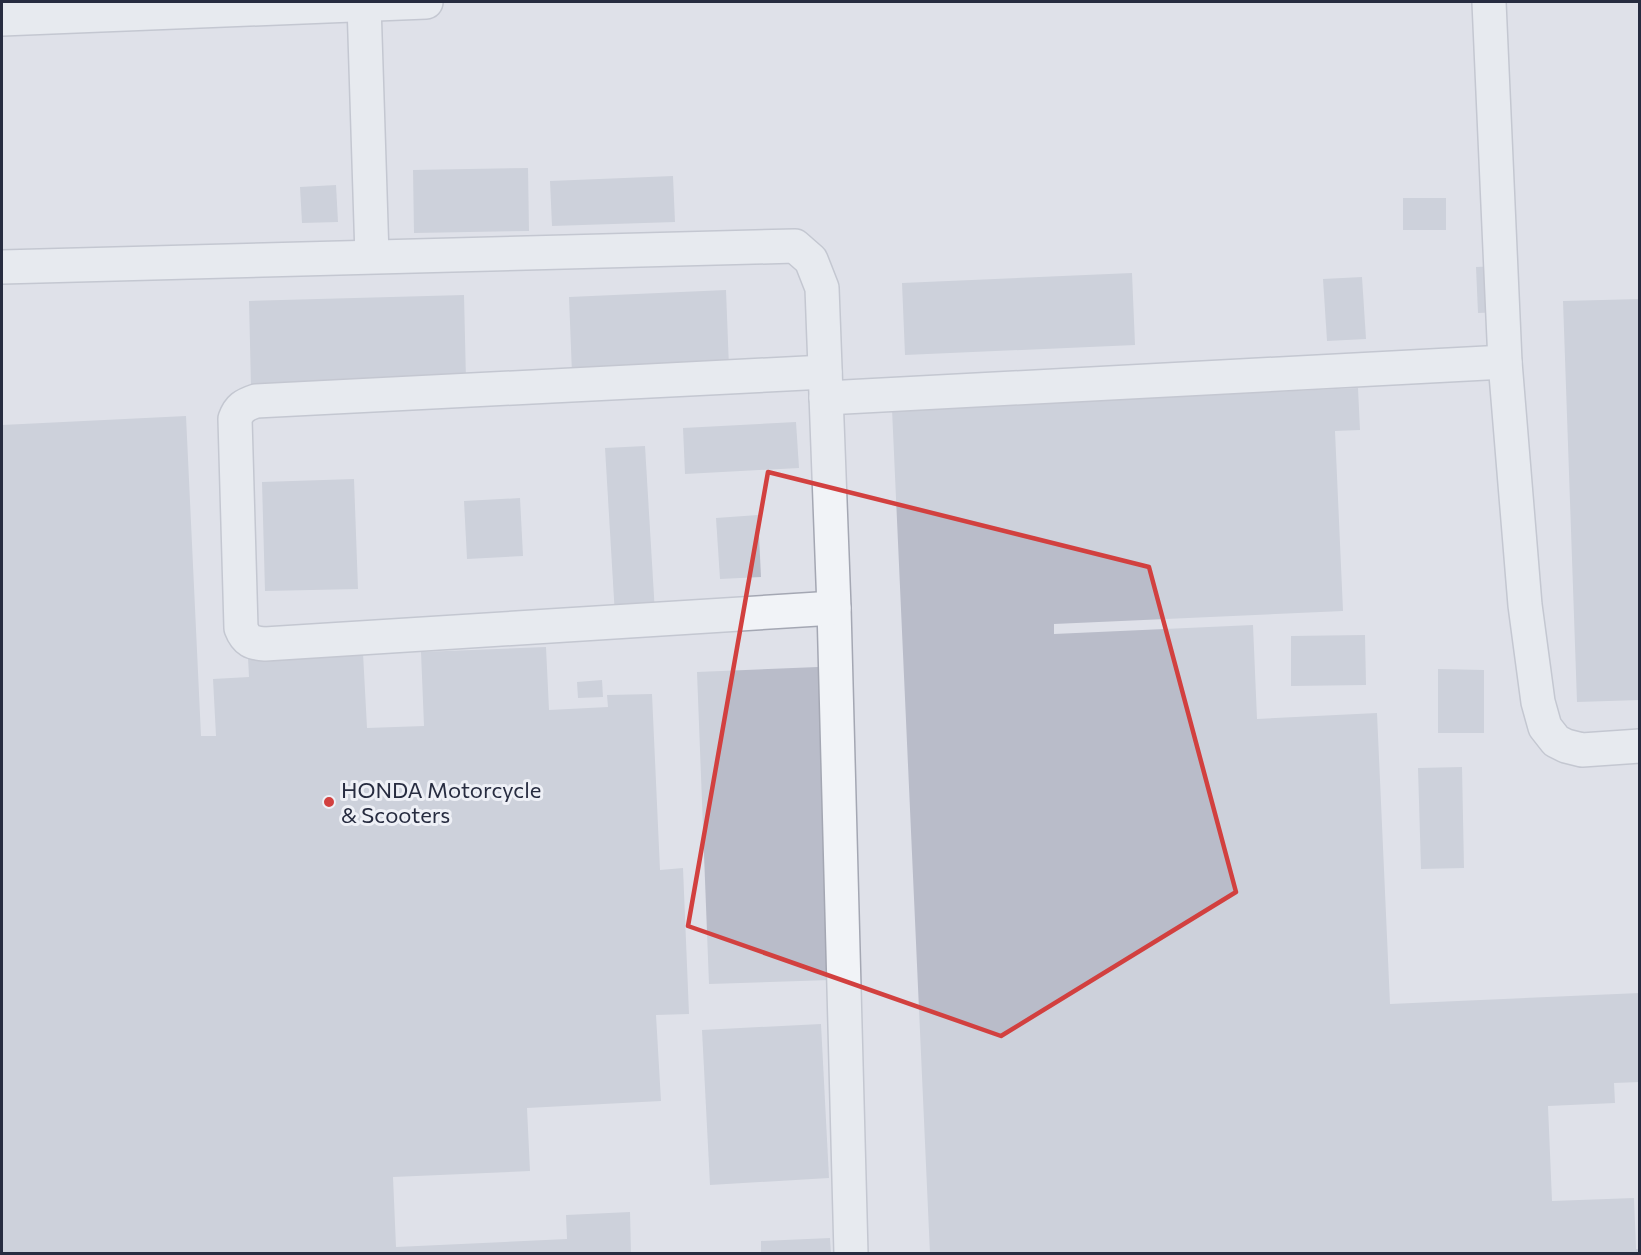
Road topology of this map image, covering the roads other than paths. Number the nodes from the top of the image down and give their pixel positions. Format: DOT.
graph roads {
  1 [pos="426,2"];
  2 [pos="1489,2"];
  3 [pos="364,4"];
  4 [pos="2,19"];
  5 [pos="372,256"];
  6 [pos="2,267"];
  7 [pos="1505,362"];
  8 [pos="826,385"];
  9 [pos="834,608"];
  10 [pos="1640,746"];
  11 [pos="851,1254"];
  1 -- 3 [label="street"];
  2 -- 7 [label="street"];
  3 -- 4 [label="street"];
  3 -- 5 [label="street"];
  5 -- 6 [label="street"];
  5 -- 8 [label="street"];
  7 -- 8 [label="street"];
  7 -- 10 [label="street"];
  8 -- 9 [label="street"];
  8 -- 9 [label="street"];
  9 -- 11 [label="street"];
}
